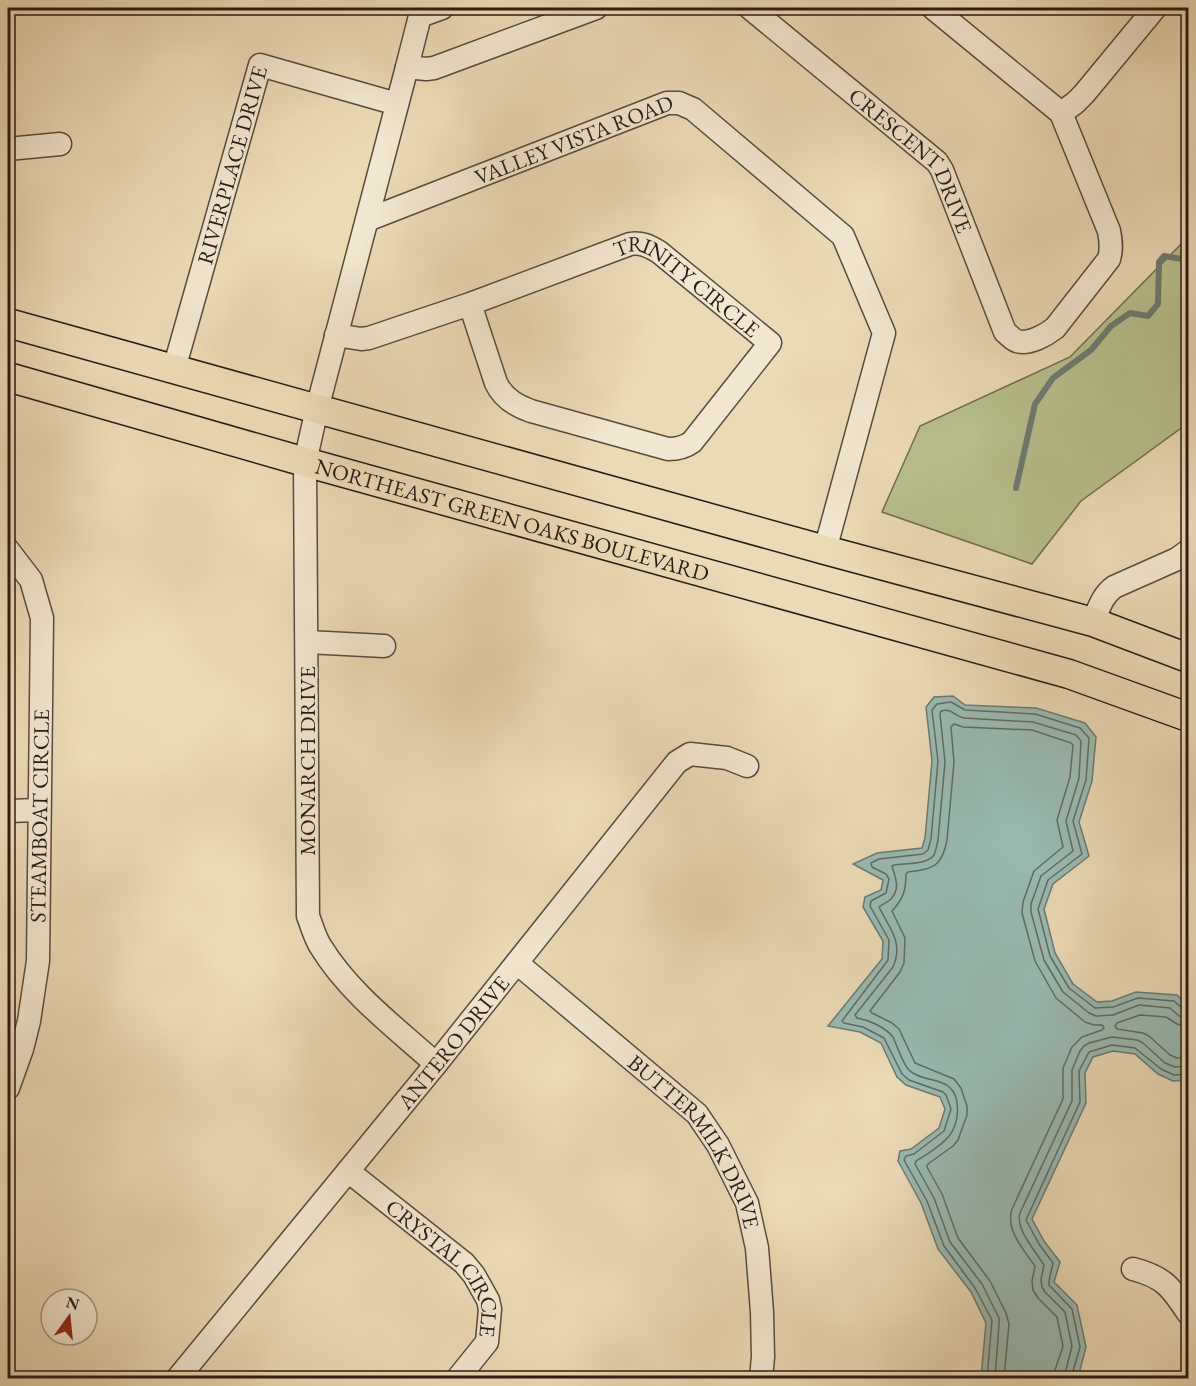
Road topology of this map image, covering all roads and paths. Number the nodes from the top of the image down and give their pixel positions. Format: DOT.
graph roads {
  1 [pos="442,8"];
  2 [pos="596,8"];
  3 [pos="750,8"];
  4 [pos="1155,8"];
  5 [pos="936,9"];
  6 [pos="407,67"];
  7 [pos="397,104"];
  8 [pos="1061,113"];
  9 [pos="60,144"];
  10 [pos="8,149"];
  11 [pos="367,220"];
  12 [pos="470,304"];
  13 [pos="8,323"];
  14 [pos="336,335"];
  15 [pos="174,369"];
  16 [pos="8,377"];
  17 [pos="316,409"];
  18 [pos="305,462"];
  19 [pos="8,550"];
  20 [pos="825,550"];
  21 [pos="1188,551"];
  22 [pos="1093,622"];
  23 [pos="307,642"];
  24 [pos="384,646"];
  25 [pos="1188,658"];
  26 [pos="1188,717"];
  27 [pos="747,766"];
  28 [pos="39,810"];
  29 [pos="8,811"];
  30 [pos="517,963"];
  31 [pos="436,1064"];
  32 [pos="8,1088"];
  33 [pos="348,1172"];
  34 [pos="1133,1269"];
  35 [pos="1188,1313"];
  36 [pos="178,1378"];
  37 [pos="458,1378"];
  38 [pos="761,1378"];
  1 -- 6 [label="street"];
  2 -- 6 [label="street"];
  3 -- 8 [label="street, CRESCENT DRIVE"];
  4 -- 8 [label="street"];
  5 -- 8 [label="street"];
  6 -- 7 [label="street"];
  7 -- 11 [label="street"];
  7 -- 15 [label="street, RIVERPLACE DRIVE"];
  9 -- 10 [label="street"];
  11 -- 14 [label="street"];
  11 -- 20 [label="street, VALLEY VISTA ROAD"];
  12 -- 12 [label="street, TRINITY CIRCLE"];
  12 -- 14 [label="street, TRINITY CIRCLE"];
  13 -- 15 [label="main road"];
  14 -- 17 [label="street"];
  15 -- 17 [label="main road"];
  16 -- 18 [label="main road, NORTHEAST GREEN OAKS BOULEVARD"];
  17 -- 18 [label="street, MONARCH DRIVE"];
  17 -- 20 [label="main road"];
  18 -- 23 [label="street, MONARCH DRIVE"];
  18 -- 26 [label="main road, NORTHEAST GREEN OAKS BOULEVARD"];
  19 -- 28 [label="street, STEAMBOAT CIRCLE"];
  20 -- 22 [label="main road"];
  21 -- 22 [label="street"];
  22 -- 25 [label="main road"];
  23 -- 24 [label="street"];
  23 -- 31 [label="street, MONARCH DRIVE"];
  27 -- 30 [label="street, ANTERO DRIVE"];
  28 -- 29 [label="street"];
  28 -- 32 [label="street, STEAMBOAT CIRCLE"];
  30 -- 31 [label="street, ANTERO DRIVE"];
  30 -- 38 [label="street, BUTTERMILK DRIVE"];
  31 -- 33 [label="street, ANTERO DRIVE"];
  33 -- 36 [label="street, ANTERO DRIVE"];
  33 -- 37 [label="street, CRYSTAL CIRCLE"];
  34 -- 35 [label="street"];
}
